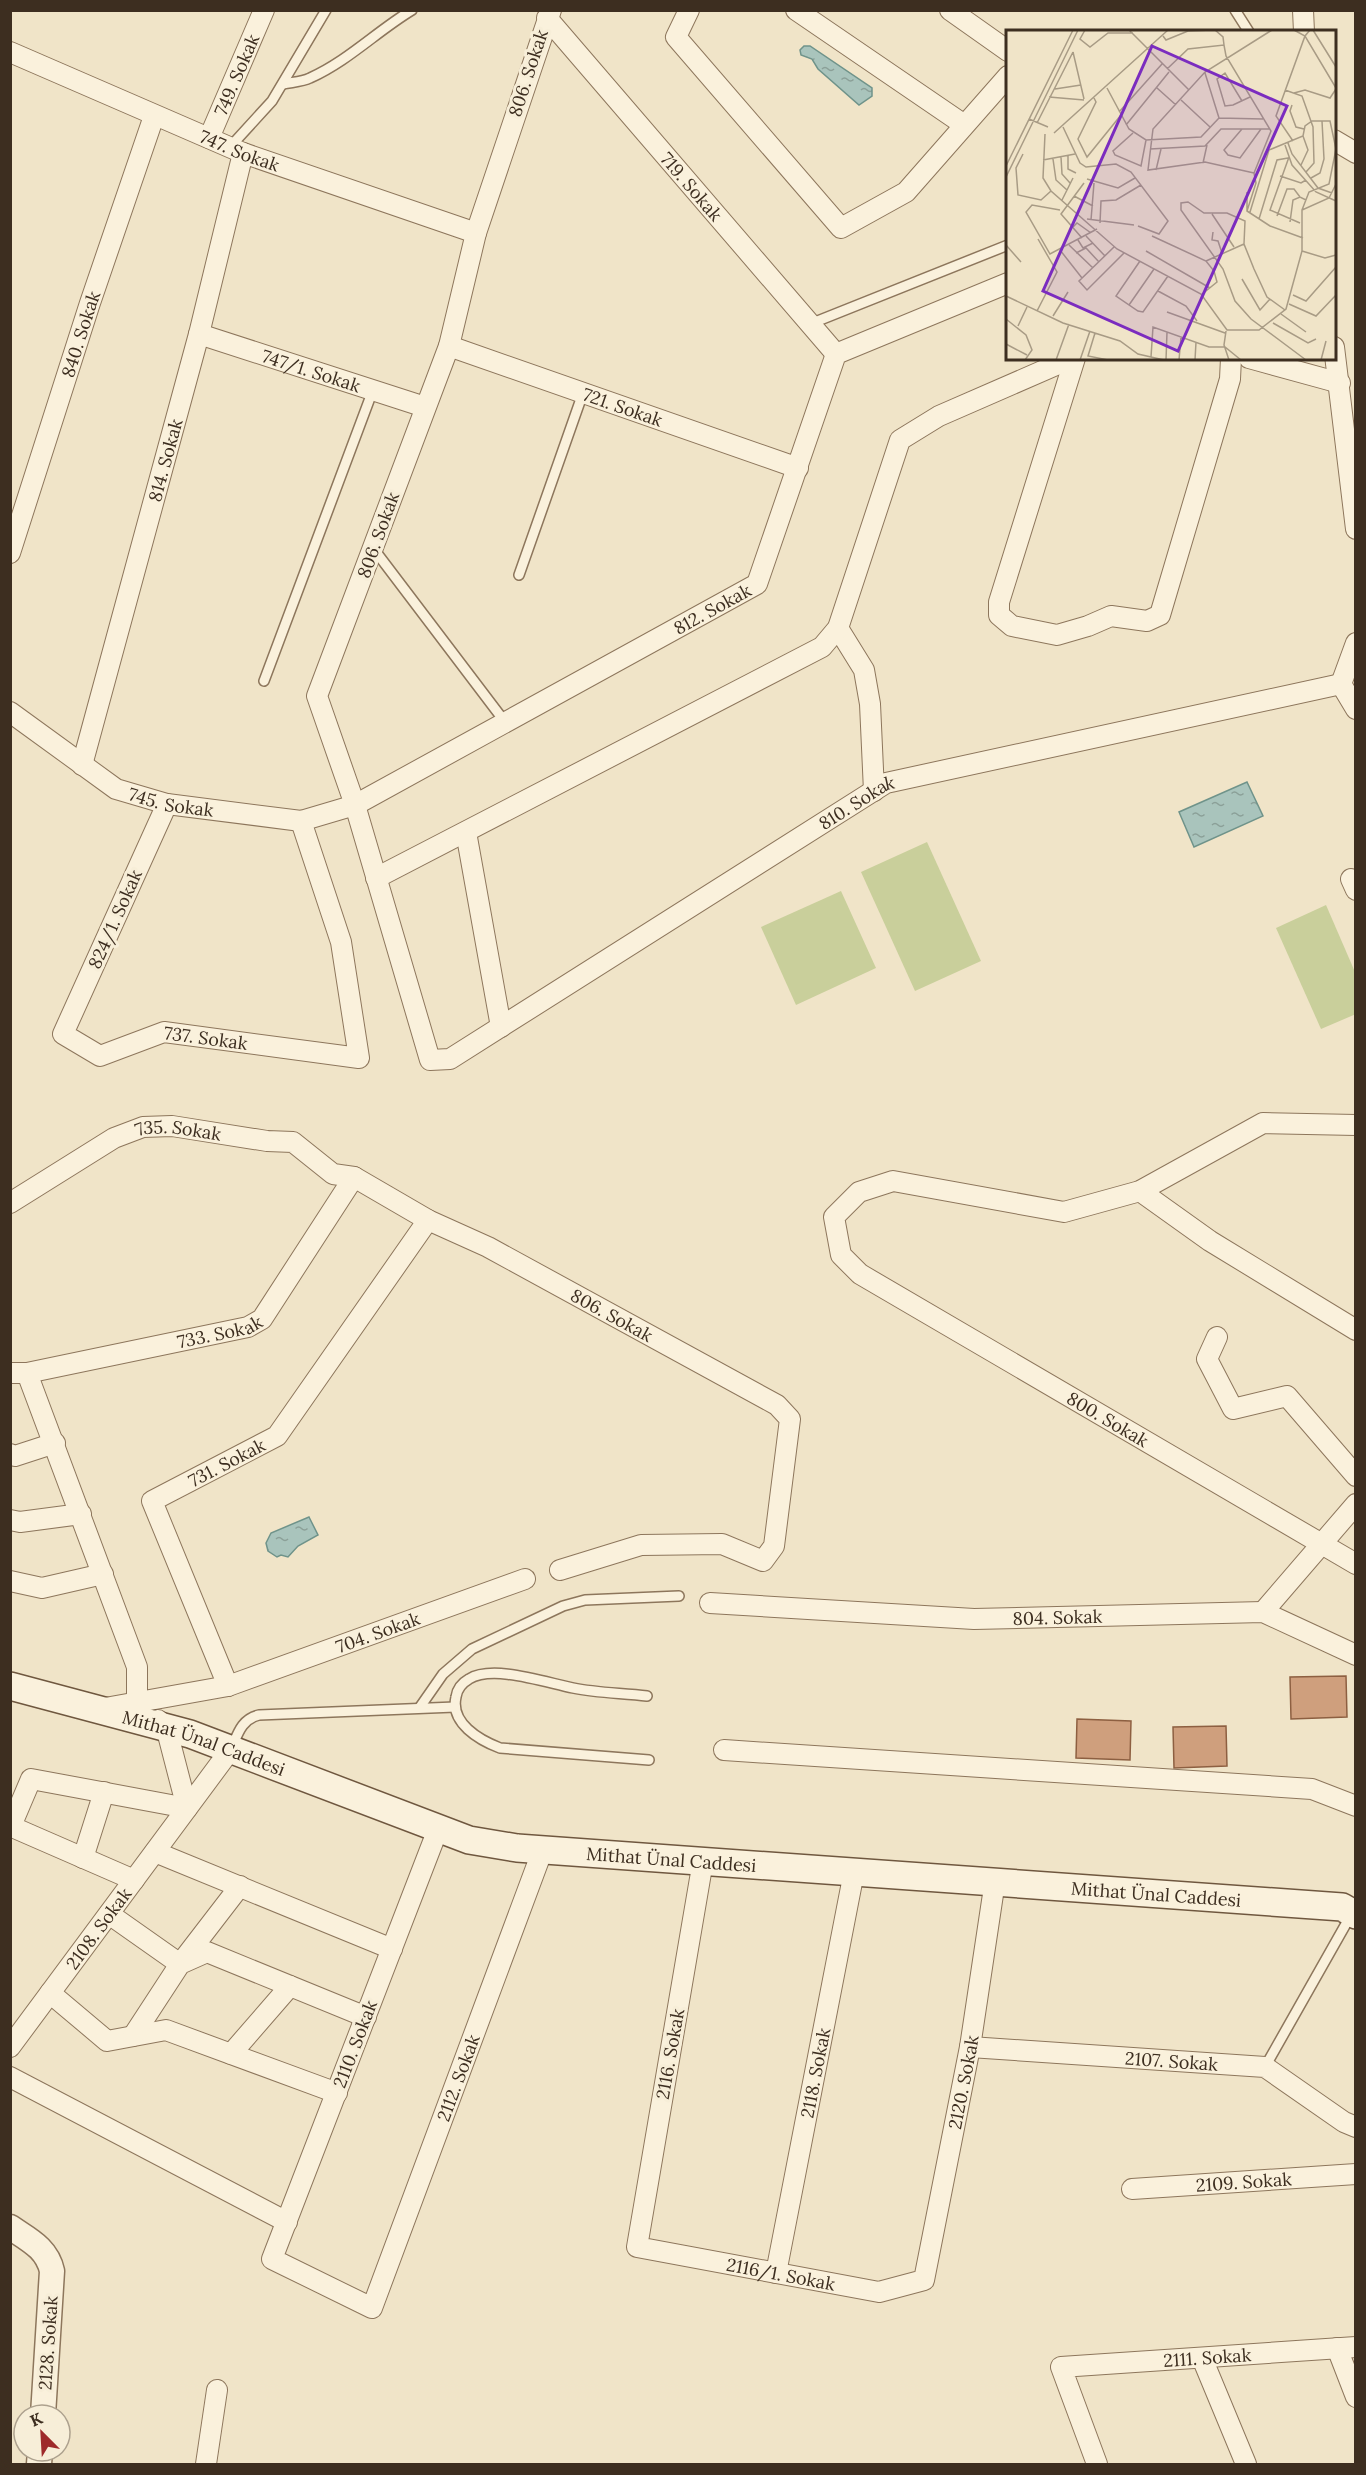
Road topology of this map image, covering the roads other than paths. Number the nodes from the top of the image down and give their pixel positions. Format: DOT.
graph roads {
  1 [pos="264,10"];
  2 [pos="326,10"];
  3 [pos="412,10"];
  4 [pos="689,10"];
  5 [pos="796,10"];
  6 [pos="950,10"];
  7 [pos="1235,10"];
  8 [pos="1303,10"];
  9 [pos="549,14"];
  10 [pos="1248,30"];
  11 [pos="1304,30"];
  12 [pos="1006,50"];
  13 [pos="10,52"];
  14 [pos="1006,78"];
  15 [pos="283,84"];
  16 [pos="154,116"];
  17 [pos="963,124"];
  18 [pos="209,138"];
  19 [pos="1336,141"];
  20 [pos="237,150"];
  21 [pos="1356,153"];
  22 [pos="476,233"];
  23 [pos="1006,246"];
  24 [pos="1006,284"];
  25 [pos="810,324"];
  26 [pos="199,334"];
  27 [pos="448,346"];
  28 [pos="836,354"];
  29 [pos="1336,354"];
  30 [pos="1068,360"];
  31 [pos="1072,360"];
  32 [pos="1231,360"];
  33 [pos="1256,360"];
  34 [pos="1340,383"];
  35 [pos="373,390"];
  36 [pos="583,393"];
  37 [pos="425,406"];
  38 [pos="1350,428"];
  39 [pos="798,468"];
  40 [pos="1356,529"];
  41 [pos="373,548"];
  42 [pos="10,553"];
  43 [pos="519,575"];
  44 [pos="838,628"];
  45 [pos="1356,643"];
  46 [pos="264,681"];
  47 [pos="1341,684"];
  48 [pos="1356,709"];
  49 [pos="10,712"];
  50 [pos="505,722"];
  51 [pos="82,765"];
  52 [pos="874,791"];
  53 [pos="167,804"];
  54 [pos="355,805"];
  55 [pos="301,821"];
  56 [pos="466,832"];
  57 [pos="376,878"];
  58 [pos="501,1027"];
  59 [pos="63,1034"];
  60 [pos="430,1060"];
  61 [pos="1356,1125"];
  62 [pos="354,1177"];
  63 [pos="1140,1191"];
  64 [pos="10,1203"];
  65 [pos="428,1220"];
  66 [pos="1356,1329"];
  67 [pos="1217,1337"];
  68 [pos="19,1373"];
  69 [pos="55,1443"];
  70 [pos="10,1454"];
  71 [pos="1356,1476"];
  72 [pos="1356,1504"];
  73 [pos="81,1514"];
  74 [pos="10,1520"];
  75 [pos="1322,1544"];
  76 [pos="1356,1564"];
  77 [pos="560,1570"];
  78 [pos="103,1574"];
  79 [pos="525,1580"];
  80 [pos="10,1581"];
  81 [pos="679,1596"];
  82 [pos="710,1603"];
  83 [pos="1263,1612"];
  84 [pos="1356,1655"];
  85 [pos="10,1686"];
  86 [pos="228,1686"];
  87 [pos="647,1696"];
  88 [pos="137,1702"];
  89 [pos="420,1707"];
  90 [pos="455,1707"];
  91 [pos="99,1709"];
  92 [pos="166,1727"];
  93 [pos="231,1749"];
  94 [pos="724,1750"];
  95 [pos="649,1760"];
  96 [pos="104,1792"];
  97 [pos="1356,1806"];
  98 [pos="187,1808"];
  99 [pos="11,1826"];
  100 [pos="438,1829"];
  101 [pos="543,1850"];
  102 [pos="155,1852"];
  103 [pos="83,1858"];
  104 [pos="703,1861"];
  105 [pos="854,1872"];
  106 [pos="134,1881"];
  107 [pos="995,1881"];
  108 [pos="240,1886"];
  109 [pos="1354,1912"];
  110 [pos="109,1914"];
  111 [pos="392,1948"];
  112 [pos="180,1964"];
  113 [pos="290,1986"];
  114 [pos="50,1993"];
  115 [pos="366,2017"];
  116 [pos="133,2036"];
  117 [pos="10,2047"];
  118 [pos="969,2047"];
  119 [pos="231,2054"];
  120 [pos="1265,2067"];
  121 [pos="10,2077"];
  122 [pos="337,2093"];
  123 [pos="1356,2127"];
  124 [pos="1356,2174"];
  125 [pos="1132,2189"];
  126 [pos="287,2222"];
  127 [pos="10,2228"];
  128 [pos="637,2247"];
  129 [pos="272,2259"];
  130 [pos="776,2273"];
  131 [pos="924,2280"];
  132 [pos="1346,2348"];
  133 [pos="1202,2358"];
  134 [pos="217,2390"];
  135 [pos="1356,2397"];
  136 [pos="44,2403"];
  137 [pos="206,2464"];
  138 [pos="1097,2464"];
  139 [pos="1246,2464"];
  1 -- 18 [label="street, 749. Sokak"];
  2 -- 15 [label="lane"];
  3 -- 15 [label="lane"];
  4 -- 17 [label="street"];
  5 -- 17 [label="street"];
  6 -- 12 [label="street"];
  7 -- 10 [label="lane"];
  8 -- 11 [label="street"];
  9 -- 22 [label="street, 806. Sokak"];
  9 -- 25 [label="street, 719. Sokak"];
  13 -- 16 [label="street, 747. Sokak"];
  14 -- 17 [label="street"];
  15 -- 20 [label="lane"];
  16 -- 18 [label="street, 747. Sokak"];
  16 -- 42 [label="street, 840. Sokak"];
  18 -- 20 [label="street, 747. Sokak"];
  19 -- 21 [label="street"];
  20 -- 22 [label="street, 747. Sokak"];
  20 -- 26 [label="street, 814. Sokak"];
  22 -- 27 [label="street, 806. Sokak"];
  23 -- 25 [label="lane"];
  24 -- 28 [label="street"];
  25 -- 28 [label="street, 719. Sokak"];
  26 -- 35 [label="street, 747/1. Sokak"];
  26 -- 51 [label="street, 814. Sokak"];
  27 -- 36 [label="street, 721. Sokak"];
  27 -- 37 [label="street, 806. Sokak"];
  28 -- 39 [label="street, 812. Sokak"];
  29 -- 34 [label="street"];
  30 -- 44 [label="street"];
  31 -- 32 [label="street"];
  33 -- 34 [label="street"];
  34 -- 38 [label="street"];
  35 -- 37 [label="street, 747/1. Sokak"];
  35 -- 46 [label="lane"];
  36 -- 39 [label="street, 721. Sokak"];
  36 -- 43 [label="lane"];
  37 -- 41 [label="street, 806. Sokak"];
  38 -- 40 [label="street"];
  39 -- 50 [label="street, 812. Sokak"];
  41 -- 50 [label="lane"];
  41 -- 54 [label="street, 806. Sokak"];
  44 -- 52 [label="street"];
  44 -- 56 [label="street"];
  45 -- 47 [label="street"];
  47 -- 48 [label="street"];
  47 -- 52 [label="street, 810. Sokak"];
  49 -- 51 [label="street, 745. Sokak"];
  50 -- 54 [label="street, 812. Sokak"];
  51 -- 53 [label="street, 745. Sokak"];
  52 -- 58 [label="street, 810. Sokak"];
  53 -- 55 [label="street, 745. Sokak"];
  53 -- 59 [label="street, 824/1. Sokak"];
  54 -- 55 [label="street, 745. Sokak"];
  54 -- 57 [label="street, 806. Sokak"];
  55 -- 59 [label="street, 737. Sokak"];
  56 -- 57 [label="street"];
  56 -- 58 [label="street"];
  57 -- 60 [label="street, 806. Sokak"];
  58 -- 60 [label="street, 810. Sokak"];
  61 -- 63 [label="street"];
  62 -- 64 [label="street, 735. Sokak"];
  62 -- 65 [label="street, 735. Sokak"];
  62 -- 68 [label="street, 733. Sokak"];
  63 -- 66 [label="street"];
  63 -- 75 [label="street, 800. Sokak"];
  65 -- 77 [label="street, 806. Sokak"];
  65 -- 86 [label="street, 731. Sokak"];
  67 -- 71 [label="street"];
  68 -- 69 [label="street"];
  69 -- 70 [label="street"];
  69 -- 73 [label="street"];
  72 -- 75 [label="street"];
  73 -- 74 [label="street"];
  73 -- 78 [label="street"];
  75 -- 76 [label="street, 800. Sokak"];
  75 -- 83 [label="street"];
  78 -- 80 [label="street"];
  78 -- 88 [label="street"];
  79 -- 86 [label="street, 704. Sokak"];
  81 -- 89 [label="lane"];
  82 -- 83 [label="street, 804. Sokak"];
  83 -- 84 [label="street"];
  85 -- 91 [label="main road, Mithat Ünal Caddesi"];
  86 -- 88 [label="street, 704. Sokak"];
  87 -- 90 [label="lane"];
  88 -- 91 [label="street, 704. Sokak"];
  88 -- 92 [label="street"];
  89 -- 90 [label="lane"];
  89 -- 93 [label="lane"];
  90 -- 95 [label="lane"];
  91 -- 92 [label="main road, Mithat Ünal Caddesi"];
  92 -- 93 [label="main road, Mithat Ünal Caddesi"];
  92 -- 98 [label="street"];
  93 -- 98 [label="street, 2108. Sokak"];
  93 -- 100 [label="main road, Mithat Ünal Caddesi"];
  94 -- 97 [label="street"];
  96 -- 98 [label="street"];
  96 -- 99 [label="street"];
  96 -- 103 [label="street"];
  98 -- 102 [label="street, 2108. Sokak"];
  99 -- 103 [label="street"];
  100 -- 101 [label="main road, Mithat Ünal Caddesi"];
  100 -- 111 [label="street, 2110. Sokak"];
  101 -- 104 [label="main road, Mithat Ünal Caddesi"];
  101 -- 129 [label="street, 2112. Sokak"];
  102 -- 106 [label="street, 2108. Sokak"];
  102 -- 108 [label="street"];
  103 -- 106 [label="street"];
  104 -- 105 [label="main road, Mithat Ünal Caddesi"];
  104 -- 128 [label="street, 2116. Sokak"];
  105 -- 107 [label="main road, Mithat Ünal Caddesi"];
  105 -- 130 [label="street, 2118. Sokak"];
  106 -- 110 [label="street, 2108. Sokak"];
  107 -- 109 [label="main road, Mithat Ünal Caddesi"];
  107 -- 118 [label="street, 2120. Sokak"];
  108 -- 111 [label="street"];
  108 -- 112 [label="street"];
  109 -- 120 [label="lane"];
  110 -- 112 [label="street"];
  110 -- 114 [label="street, 2108. Sokak"];
  111 -- 115 [label="street, 2110. Sokak"];
  112 -- 113 [label="street"];
  112 -- 116 [label="street"];
  113 -- 115 [label="street"];
  113 -- 119 [label="street"];
  114 -- 116 [label="street"];
  114 -- 117 [label="street, 2108. Sokak"];
  115 -- 122 [label="street, 2110. Sokak"];
  116 -- 119 [label="street"];
  118 -- 120 [label="street, 2107. Sokak"];
  118 -- 131 [label="street, 2120. Sokak"];
  119 -- 122 [label="street"];
  120 -- 123 [label="street"];
  121 -- 126 [label="street"];
  122 -- 126 [label="street, 2110. Sokak"];
  124 -- 125 [label="street, 2109. Sokak"];
  126 -- 129 [label="street, 2110. Sokak"];
  127 -- 136 [label="street, 2128. Sokak"];
  128 -- 130 [label="street, 2116/1. Sokak"];
  130 -- 131 [label="street, 2116/1. Sokak"];
  132 -- 133 [label="street, 2111. Sokak"];
  132 -- 135 [label="street"];
  133 -- 138 [label="street, 2111. Sokak"];
  133 -- 139 [label="street"];
  134 -- 137 [label="street"];
}
